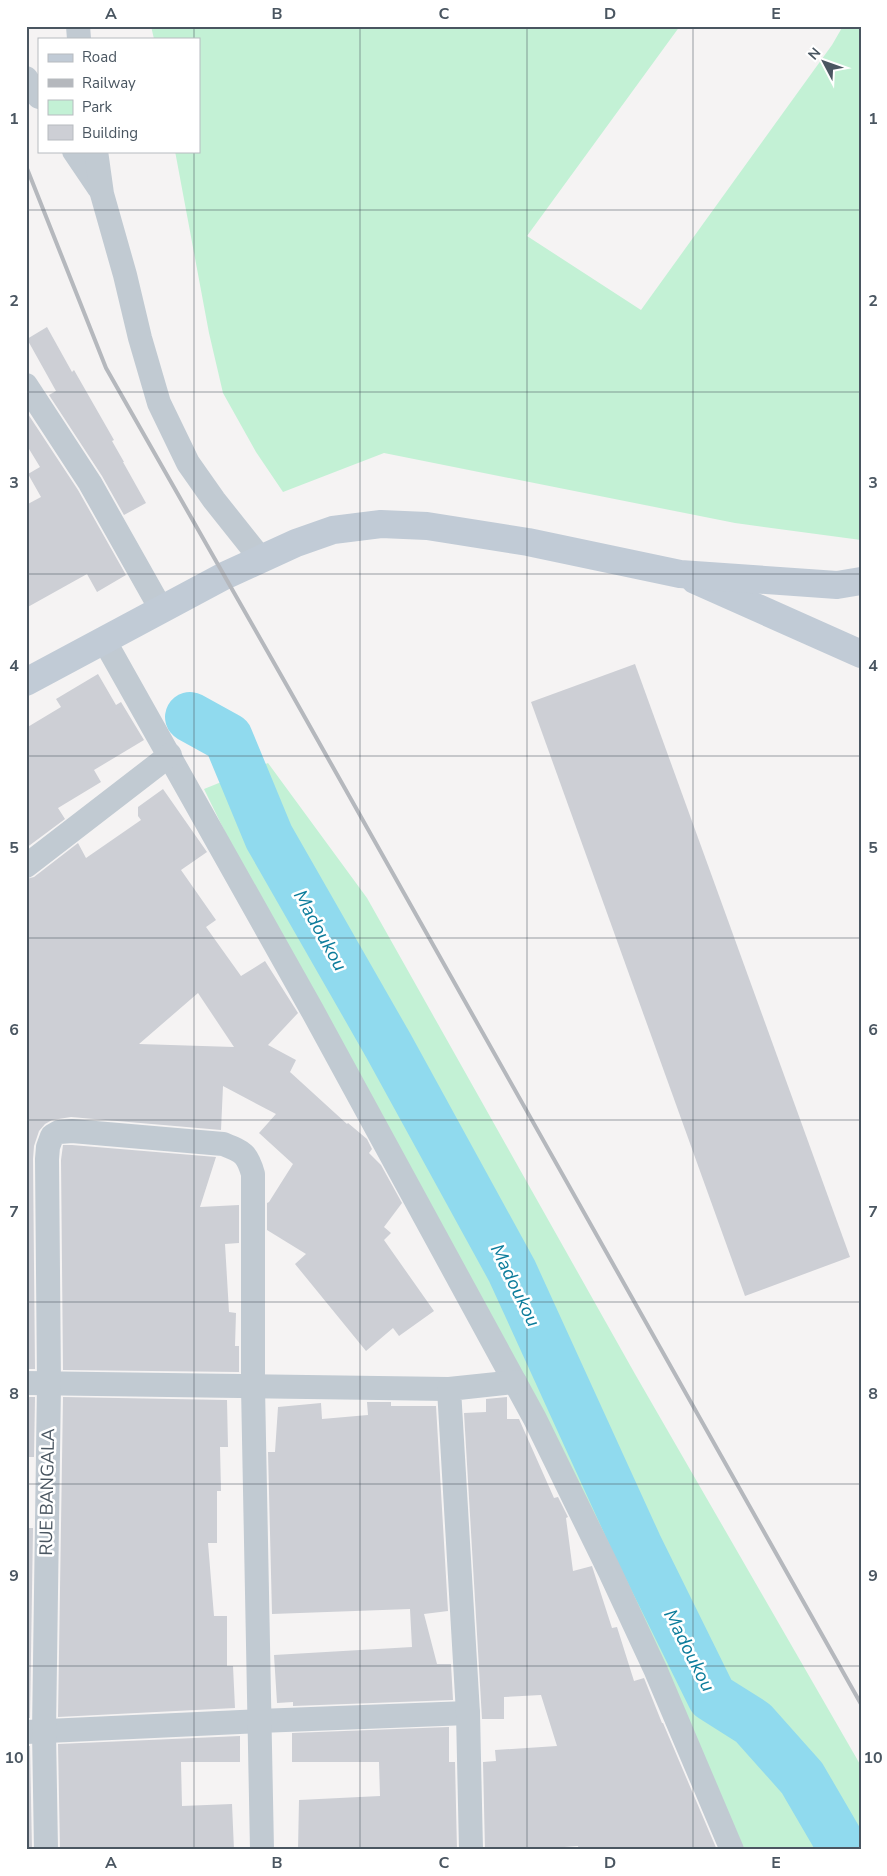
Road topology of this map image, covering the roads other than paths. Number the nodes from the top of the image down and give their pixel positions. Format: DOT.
graph roads {
  1 [pos="26,78"];
  2 [pos="38,96"];
  3 [pos="75,152"];
  4 [pos="96,152"];
  5 [pos="102,194"];
  6 [pos="26,385"];
  7 [pos="261,559"];
  8 [pos="680,574"];
  9 [pos="861,581"];
  10 [pos="161,609"];
  11 [pos="104,640"];
  12 [pos="861,654"];
  13 [pos="26,682"];
  14 [pos="170,755"];
  15 [pos="26,866"];
  16 [pos="515,1382"];
  17 [pos="38,1383"];
  18 [pos="253,1387"];
  19 [pos="449,1389"];
  20 [pos="468,1713"];
  21 [pos="259,1721"];
  22 [pos="35,1732"];
  23 [pos="46,1850"];
  24 [pos="262,1850"];
  25 [pos="471,1850"];
  26 [pos="732,1850"];
  1 -- 2 [label="street"];
  3 -- 5 [label="street"];
  4 -- 5 [label="street"];
  5 -- 7 [label="street"];
  6 -- 10 [label="street"];
  7 -- 8 [label="main road"];
  7 -- 10 [label="main road"];
  8 -- 9 [label="main road"];
  8 -- 12 [label="main road"];
  10 -- 11 [label="main road"];
  11 -- 13 [label="main road"];
  11 -- 14 [label="street"];
  14 -- 15 [label="street"];
  14 -- 16 [label="street"];
  16 -- 19 [label="street"];
  16 -- 26 [label="street"];
  17 -- 18 [label="street"];
  17 -- 18 [label="street, RUE BANGALA"];
  17 -- 22 [label="street, RUE BANGALA"];
  18 -- 19 [label="street"];
  18 -- 21 [label="street"];
  19 -- 20 [label="street"];
  20 -- 21 [label="street"];
  20 -- 25 [label="street"];
  21 -- 22 [label="street"];
  21 -- 24 [label="street"];
  22 -- 23 [label="street, RUE BANGALA"];
}
